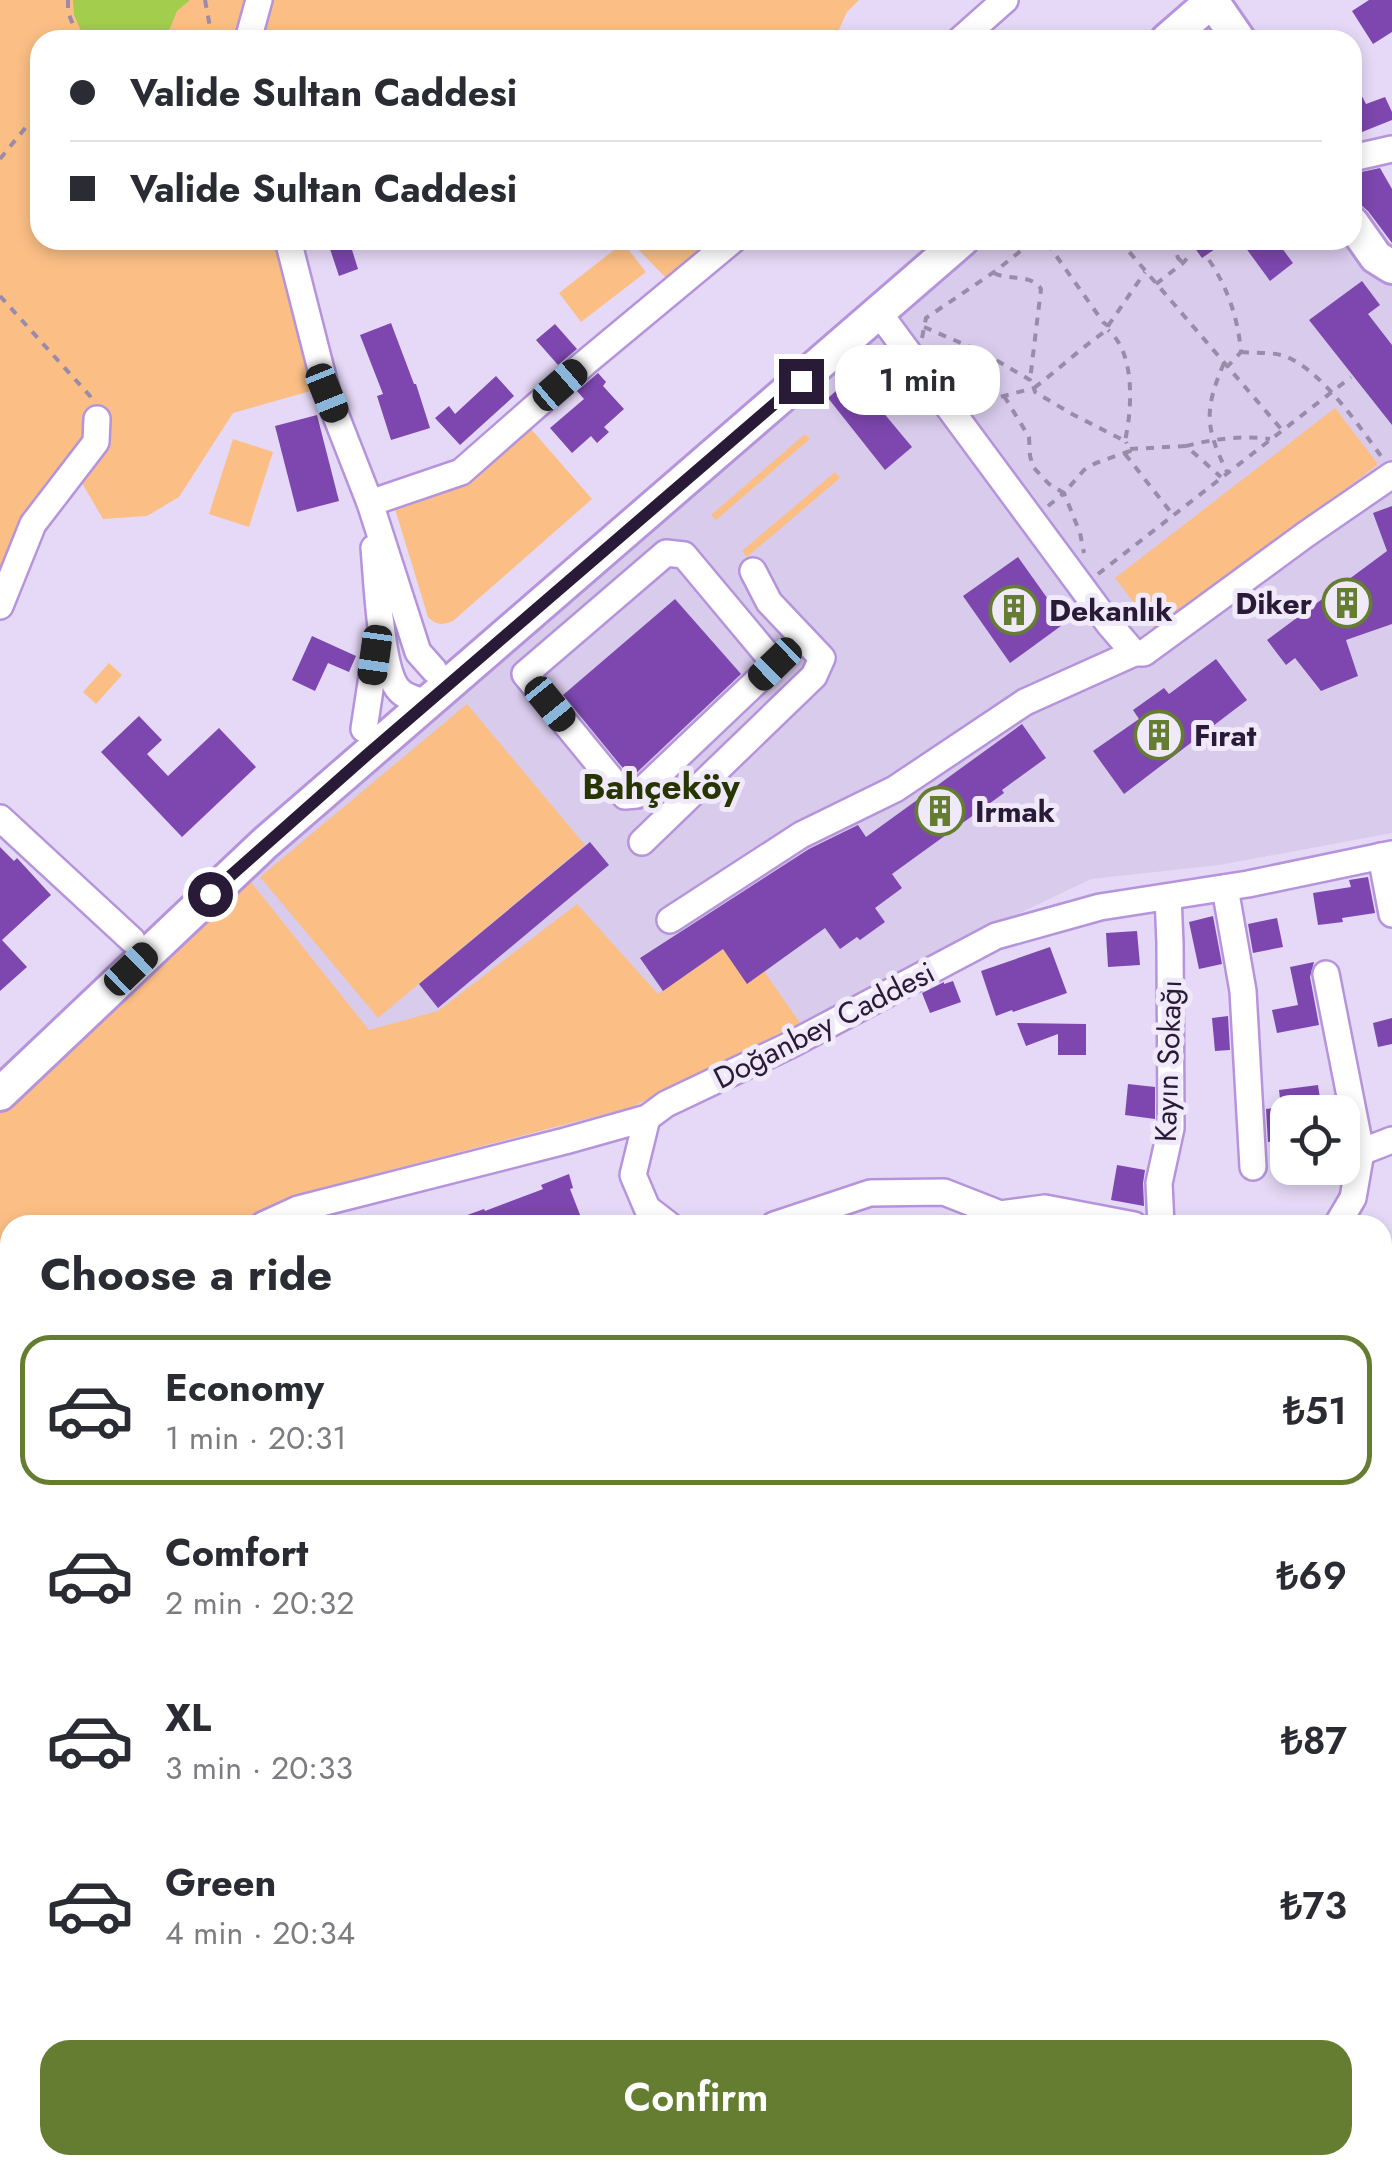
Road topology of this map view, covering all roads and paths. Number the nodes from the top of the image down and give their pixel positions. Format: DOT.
graph roads {
  1 [pos="68,0"];
  2 [pos="205,0"];
  3 [pos="259,0"];
  4 [pos="1006,0"];
  5 [pos="75,30"];
  6 [pos="210,30"];
  7 [pos="251,30"];
  8 [pos="972,30"];
  9 [pos="30,125"];
  10 [pos="1392,148"];
  11 [pos="1362,156"];
  12 [pos="0,159"];
  13 [pos="1362,237"];
  14 [pos="291,250"];
  15 [pos="721,250"];
  16 [pos="927,250"];
  17 [pos="949,250"];
  18 [pos="1022,250"];
  19 [pos="1053,250"];
  20 [pos="1127,250"];
  21 [pos="1175,250"];
  22 [pos="1190,255"];
  23 [pos="1209,260"];
  24 [pos="1183,263"];
  25 [pos="1392,267"];
  26 [pos="1146,272"];
  27 [pos="994,273"];
  28 [pos="1156,284"];
  29 [pos="0,296"];
  30 [pos="874,306"];
  31 [pos="924,327"];
  32 [pos="1108,328"];
  33 [pos="1240,352"];
  34 [pos="912,357"];
  35 [pos="1226,365"];
  36 [pos="1350,377"];
  37 [pos="1030,380"];
  38 [pos="1034,388"];
  39 [pos="1330,392"];
  40 [pos="1004,396"];
  41 [pos="951,410"];
  42 [pos="97,419"];
  43 [pos="1282,430"];
  44 [pos="1271,439"];
  45 [pos="1212,441"];
  46 [pos="1125,442"];
  47 [pos="1186,446"];
  48 [pos="1127,452"];
  49 [pos="1390,469"];
  50 [pos="1228,472"];
  51 [pos="1221,477"];
  52 [pos="1064,493"];
  53 [pos="370,503"];
  54 [pos="1173,515"];
  55 [pos="1032,518"];
  56 [pos="1086,563"];
  57 [pos="752,571"];
  58 [pos="1089,581"];
  59 [pos="568,582"];
  60 [pos="0,606"];
  61 [pos="594,615"];
  62 [pos="380,618"];
  63 [pos="1134,654"];
  64 [pos="434,670"];
  65 [pos="416,699"];
  66 [pos="364,729"];
  67 [pos="0,818"];
  68 [pos="642,842"];
  69 [pos="1386,855"];
  70 [pos="1225,888"];
  71 [pos="1168,897"];
  72 [pos="1392,914"];
  73 [pos="670,920"];
  74 [pos="132,940"];
  75 [pos="1326,974"];
  76 [pos="0,1062"];
  77 [pos="0,1094"];
  78 [pos="647,1118"];
  79 [pos="1392,1140"];
  80 [pos="1361,1152"];
  81 [pos="1253,1167"];
  82 [pos="285,1215"];
  83 [pos="657,1215"];
  84 [pos="804,1215"];
  85 [pos="1082,1215"];
  86 [pos="1161,1215"];
  87 [pos="1343,1215"];
  1 -- 5 [label="path"];
  2 -- 6 [label="path"];
  3 -- 7 [label="street"];
  4 -- 8 [label="street"];
  9 -- 12 [label="path"];
  10 -- 11 [label="street"];
  13 -- 25 [label="main road"];
  14 -- 53 [label="street"];
  15 -- 53 [label="street"];
  16 -- 30 [label="main road"];
  17 -- 30 [label="main road"];
  18 -- 27 [label="path"];
  19 -- 32 [label="path"];
  20 -- 26 [label="path"];
  21 -- 24 [label="path"];
  22 -- 24 [label="path"];
  23 -- 33 [label="path"];
  24 -- 28 [label="path"];
  26 -- 28 [label="path"];
  26 -- 32 [label="path"];
  27 -- 31 [label="path"];
  27 -- 37 [label="path"];
  28 -- 35 [label="path"];
  29 -- 42 [label="path"];
  30 -- 34 [label="street"];
  30 -- 59 [label="main road"];
  30 -- 64 [label="main road"];
  31 -- 34 [label="path"];
  31 -- 37 [label="path"];
  32 -- 38 [label="path"];
  32 -- 46 [label="path"];
  33 -- 35 [label="path"];
  33 -- 39 [label="path"];
  34 -- 41 [label="street"];
  35 -- 43 [label="path"];
  35 -- 45 [label="path"];
  36 -- 39 [label="path"];
  37 -- 38 [label="path"];
  38 -- 40 [label="path"];
  38 -- 46 [label="path"];
  39 -- 43 [label="path"];
  39 -- 49 [label="path"];
  40 -- 41 [label="path"];
  40 -- 52 [label="path"];
  41 -- 55 [label="street"];
  42 -- 60 [label="street"];
  43 -- 44 [label="path"];
  44 -- 45 [label="path"];
  44 -- 50 [label="path"];
  45 -- 47 [label="path"];
  45 -- 50 [label="path"];
  46 -- 48 [label="path"];
  47 -- 48 [label="path"];
  47 -- 51 [label="path"];
  48 -- 52 [label="path"];
  48 -- 54 [label="path"];
  49 -- 63 [label="street"];
  50 -- 51 [label="path"];
  51 -- 54 [label="path"];
  52 -- 55 [label="path"];
  52 -- 56 [label="path"];
  53 -- 62 [label="street"];
  53 -- 64 [label="street"];
  54 -- 58 [label="path"];
  55 -- 63 [label="street"];
  57 -- 68 [label="street"];
  59 -- 61 [label="street"];
  59 -- 65 [label="main road"];
  61 -- 61 [label="street"];
  62 -- 65 [label="street"];
  62 -- 66 [label="street"];
  63 -- 73 [label="street"];
  64 -- 65 [label="main road"];
  65 -- 66 [label="main road"];
  65 -- 77 [label="main road"];
  66 -- 74 [label="main road"];
  67 -- 74 [label="street"];
  69 -- 70 [label="street, Doğanbey Caddesi"];
  69 -- 72 [label="street"];
  70 -- 71 [label="street, Doğanbey Caddesi"];
  70 -- 81 [label="street"];
  71 -- 78 [label="street, Doğanbey Caddesi"];
  71 -- 86 [label="street, Kayın Sokağı"];
  74 -- 76 [label="main road"];
  75 -- 80 [label="street"];
  78 -- 82 [label="street, Doğanbey Caddesi"];
  78 -- 83 [label="street"];
  79 -- 80 [label="street"];
  80 -- 87 [label="street"];
  84 -- 85 [label="street"];
}
